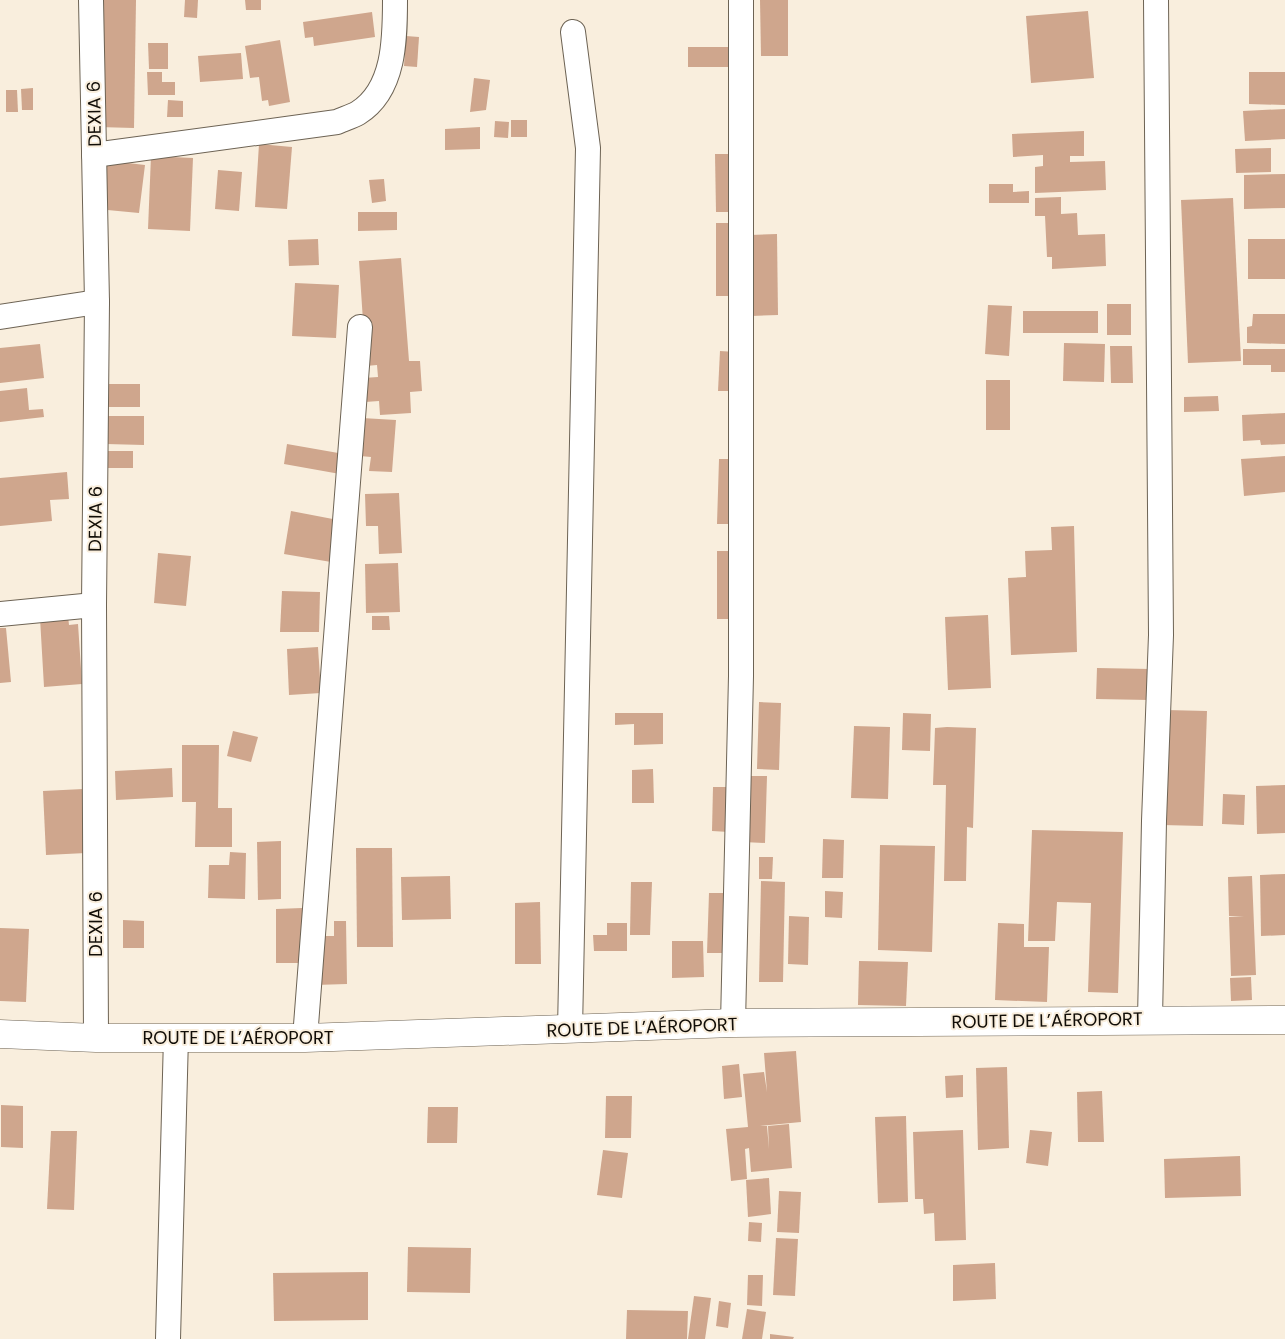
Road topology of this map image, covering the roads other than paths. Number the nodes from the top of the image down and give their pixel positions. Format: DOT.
graph roads {
  1 [pos="92,0"];
  2 [pos="395,0"];
  3 [pos="741,0"];
  4 [pos="1156,0"];
  5 [pos="573,32"];
  6 [pos="94,154"];
  7 [pos="97,302"];
  8 [pos="0,317"];
  9 [pos="360,327"];
  10 [pos="94,605"];
  11 [pos="0,614"];
  12 [pos="1150,1019"];
  13 [pos="1285,1020"];
  14 [pos="733,1023"];
  15 [pos="570,1030"];
  16 [pos="0,1034"];
  17 [pos="176,1037"];
  18 [pos="96,1038"];
  19 [pos="305,1038"];
  20 [pos="168,1339"];
  1 -- 6 [label="street, DEXIA 6"];
  2 -- 6 [label="street"];
  3 -- 14 [label="street"];
  4 -- 12 [label="street"];
  5 -- 15 [label="street"];
  6 -- 7 [label="street, DEXIA 6"];
  7 -- 8 [label="street"];
  7 -- 10 [label="street, DEXIA 6"];
  9 -- 19 [label="street"];
  10 -- 11 [label="street"];
  10 -- 18 [label="street, DEXIA 6"];
  12 -- 13 [label="main road, ROUTE DE L’AÉROPORT"];
  12 -- 14 [label="main road, ROUTE DE L’AÉROPORT"];
  14 -- 15 [label="main road, ROUTE DE L’AÉROPORT"];
  15 -- 19 [label="main road, ROUTE DE L’AÉROPORT"];
  16 -- 18 [label="main road, ROUTE DE L’AÉROPORT"];
  17 -- 18 [label="main road, ROUTE DE L’AÉROPORT"];
  17 -- 19 [label="main road, ROUTE DE L’AÉROPORT"];
  17 -- 20 [label="street"];
}
